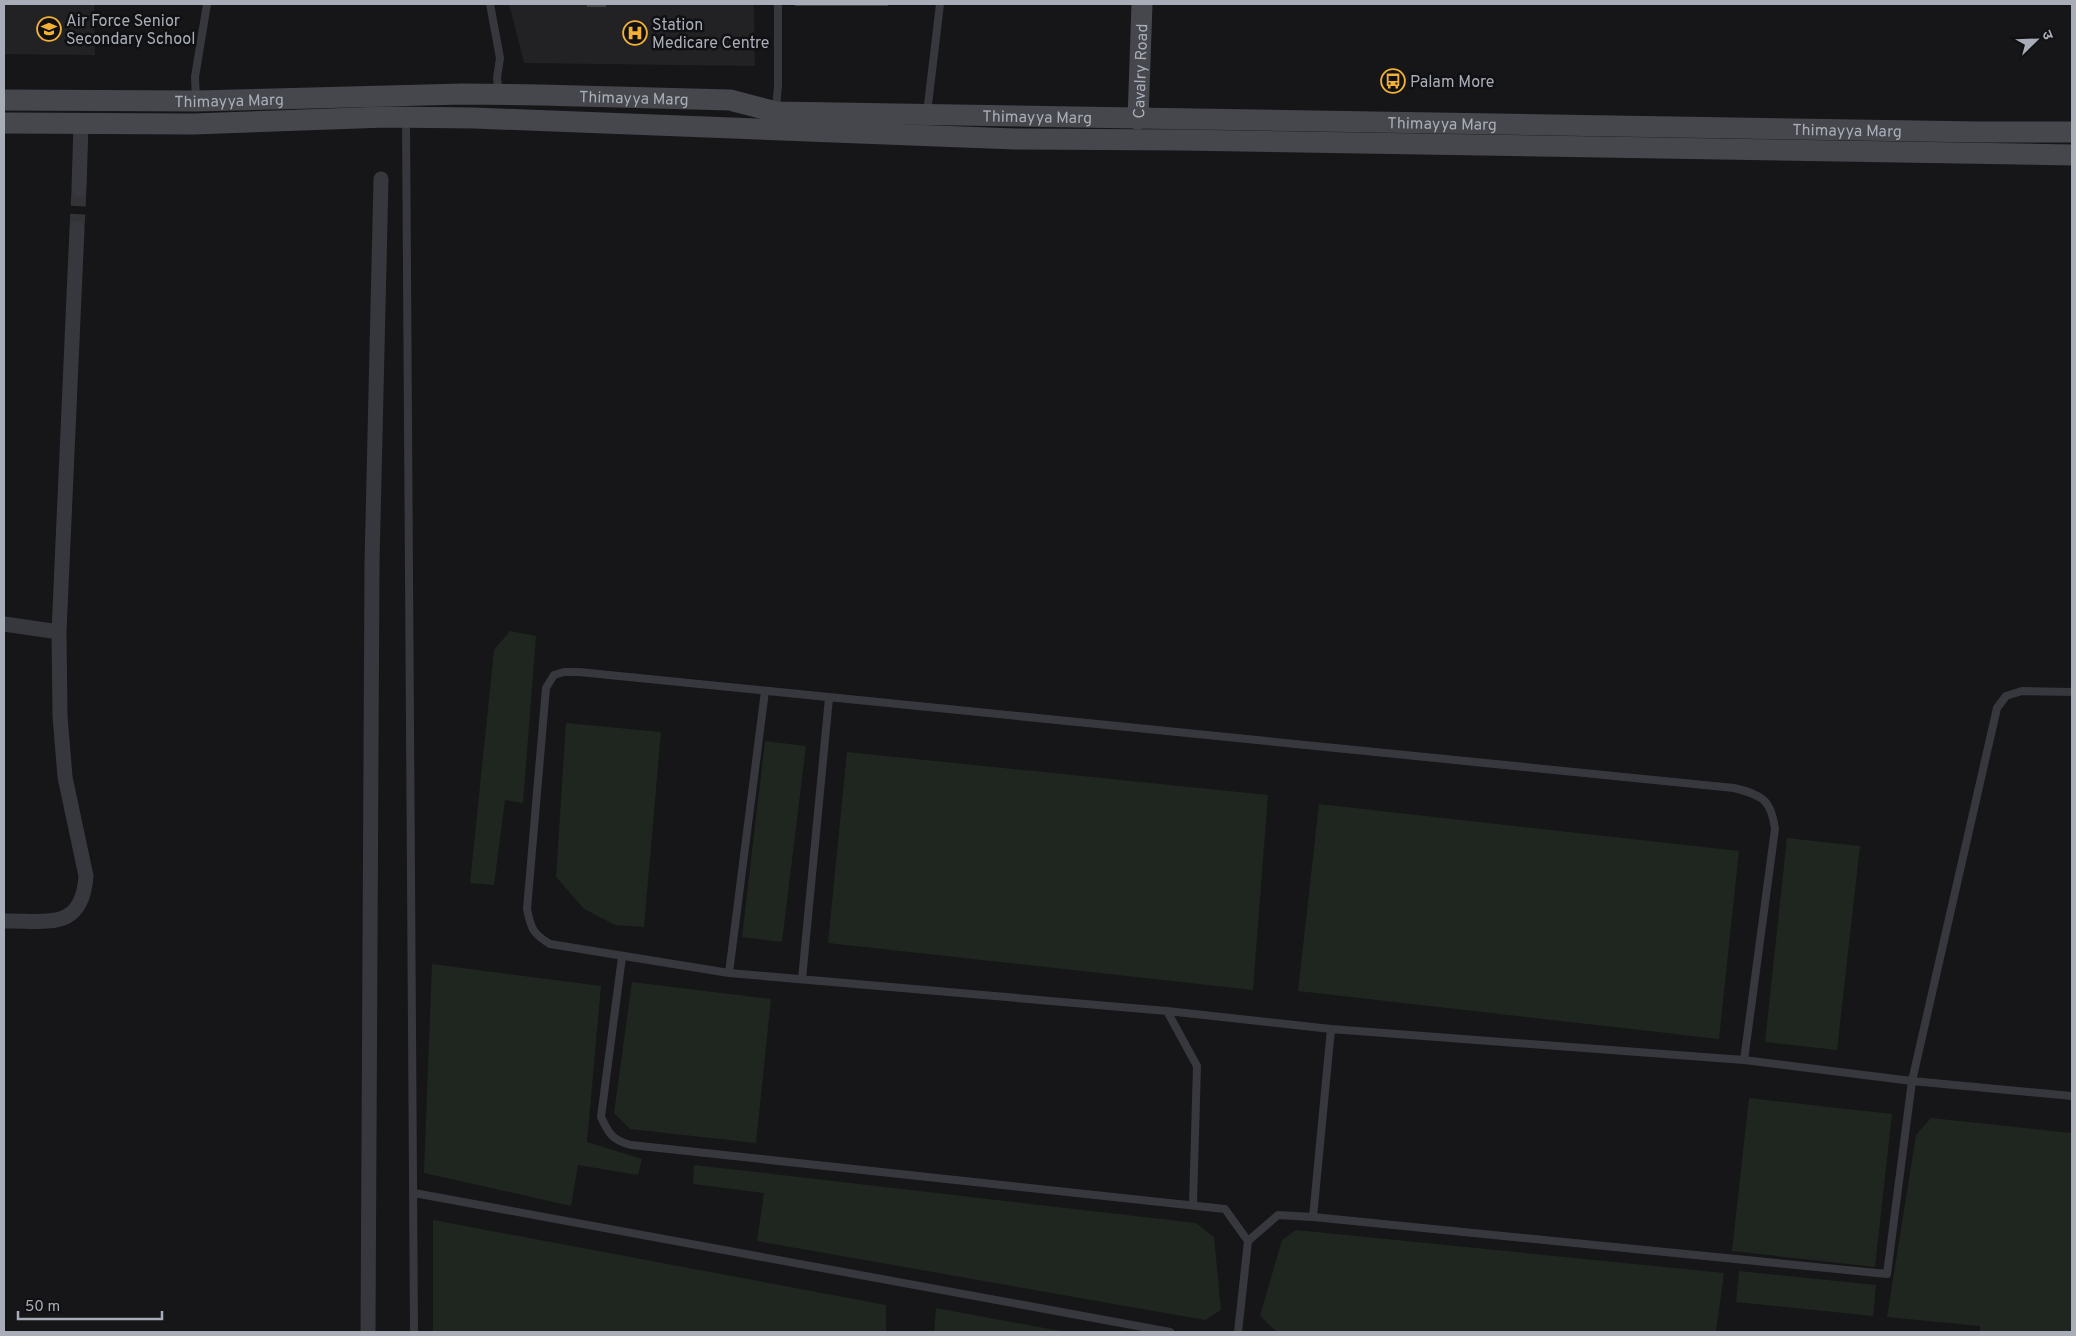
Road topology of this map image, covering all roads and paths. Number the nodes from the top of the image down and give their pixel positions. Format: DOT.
graph roads {
  1 [pos="207,4"];
  2 [pos="490,4"];
  3 [pos="778,4"];
  4 [pos="940,4"];
  5 [pos="1142,4"];
  6 [pos="500,96"];
  7 [pos="4,100"];
  8 [pos="196,101"];
  9 [pos="776,112"];
  10 [pos="927,114"];
  11 [pos="1015,115"];
  12 [pos="406,117"];
  13 [pos="1138,119"];
  14 [pos="4,123"];
  15 [pos="81,124"];
  16 [pos="2072,132"];
  17 [pos="1015,139"];
  18 [pos="1138,140"];
  19 [pos="2072,155"];
  20 [pos="381,179"];
  21 [pos="78,189"];
  22 [pos="77,229"];
  23 [pos="4,624"];
  24 [pos="59,632"];
  25 [pos="765,691"];
  26 [pos="2072,692"];
  27 [pos="830,698"];
  28 [pos="4,920"];
  29 [pos="622,957"];
  30 [pos="728,973"];
  31 [pos="802,979"];
  32 [pos="1167,1011"];
  33 [pos="1331,1029"];
  34 [pos="1744,1060"];
  35 [pos="1912,1081"];
  36 [pos="2072,1096"];
  37 [pos="414,1193"];
  38 [pos="1193,1204"];
  39 [pos="1313,1217"];
  40 [pos="1248,1241"];
  41 [pos="368,1332"];
  42 [pos="414,1332"];
  43 [pos="1170,1332"];
  44 [pos="1238,1332"];
  1 -- 8 [label="lane"];
  2 -- 6 [label="lane"];
  3 -- 9 [label="lane"];
  4 -- 10 [label="lane"];
  5 -- 13 [label="street, Cavalry Road"];
  6 -- 8 [label="street, Thimayya Marg"];
  6 -- 9 [label="street, Thimayya Marg"];
  7 -- 8 [label="street, Thimayya Marg"];
  9 -- 10 [label="street, Thimayya Marg"];
  10 -- 11 [label="street, Thimayya Marg"];
  11 -- 13 [label="street, Thimayya Marg"];
  11 -- 17 [label="street"];
  12 -- 15 [label="street, Thimayya Marg"];
  12 -- 17 [label="street, Thimayya Marg"];
  12 -- 37 [label="lane"];
  13 -- 16 [label="street, Thimayya Marg"];
  13 -- 18 [label="street, Cavalry Road"];
  14 -- 15 [label="street, Thimayya Marg"];
  15 -- 21 [label="street"];
  17 -- 18 [label="street, Thimayya Marg"];
  18 -- 19 [label="street, Thimayya Marg"];
  20 -- 41 [label="street"];
  22 -- 24 [label="street"];
  23 -- 24 [label="street"];
  24 -- 28 [label="street"];
  25 -- 27 [label="lane"];
  25 -- 29 [label="lane"];
  25 -- 30 [label="lane"];
  26 -- 35 [label="lane"];
  27 -- 31 [label="lane"];
  27 -- 34 [label="lane"];
  29 -- 30 [label="lane"];
  29 -- 38 [label="lane"];
  30 -- 31 [label="lane"];
  31 -- 32 [label="lane"];
  32 -- 33 [label="lane"];
  32 -- 38 [label="lane"];
  33 -- 34 [label="lane"];
  33 -- 39 [label="lane"];
  34 -- 35 [label="lane"];
  35 -- 36 [label="lane"];
  35 -- 39 [label="lane"];
  37 -- 42 [label="lane"];
  37 -- 43 [label="lane"];
  38 -- 40 [label="lane"];
  39 -- 40 [label="lane"];
  40 -- 44 [label="lane"];
}
